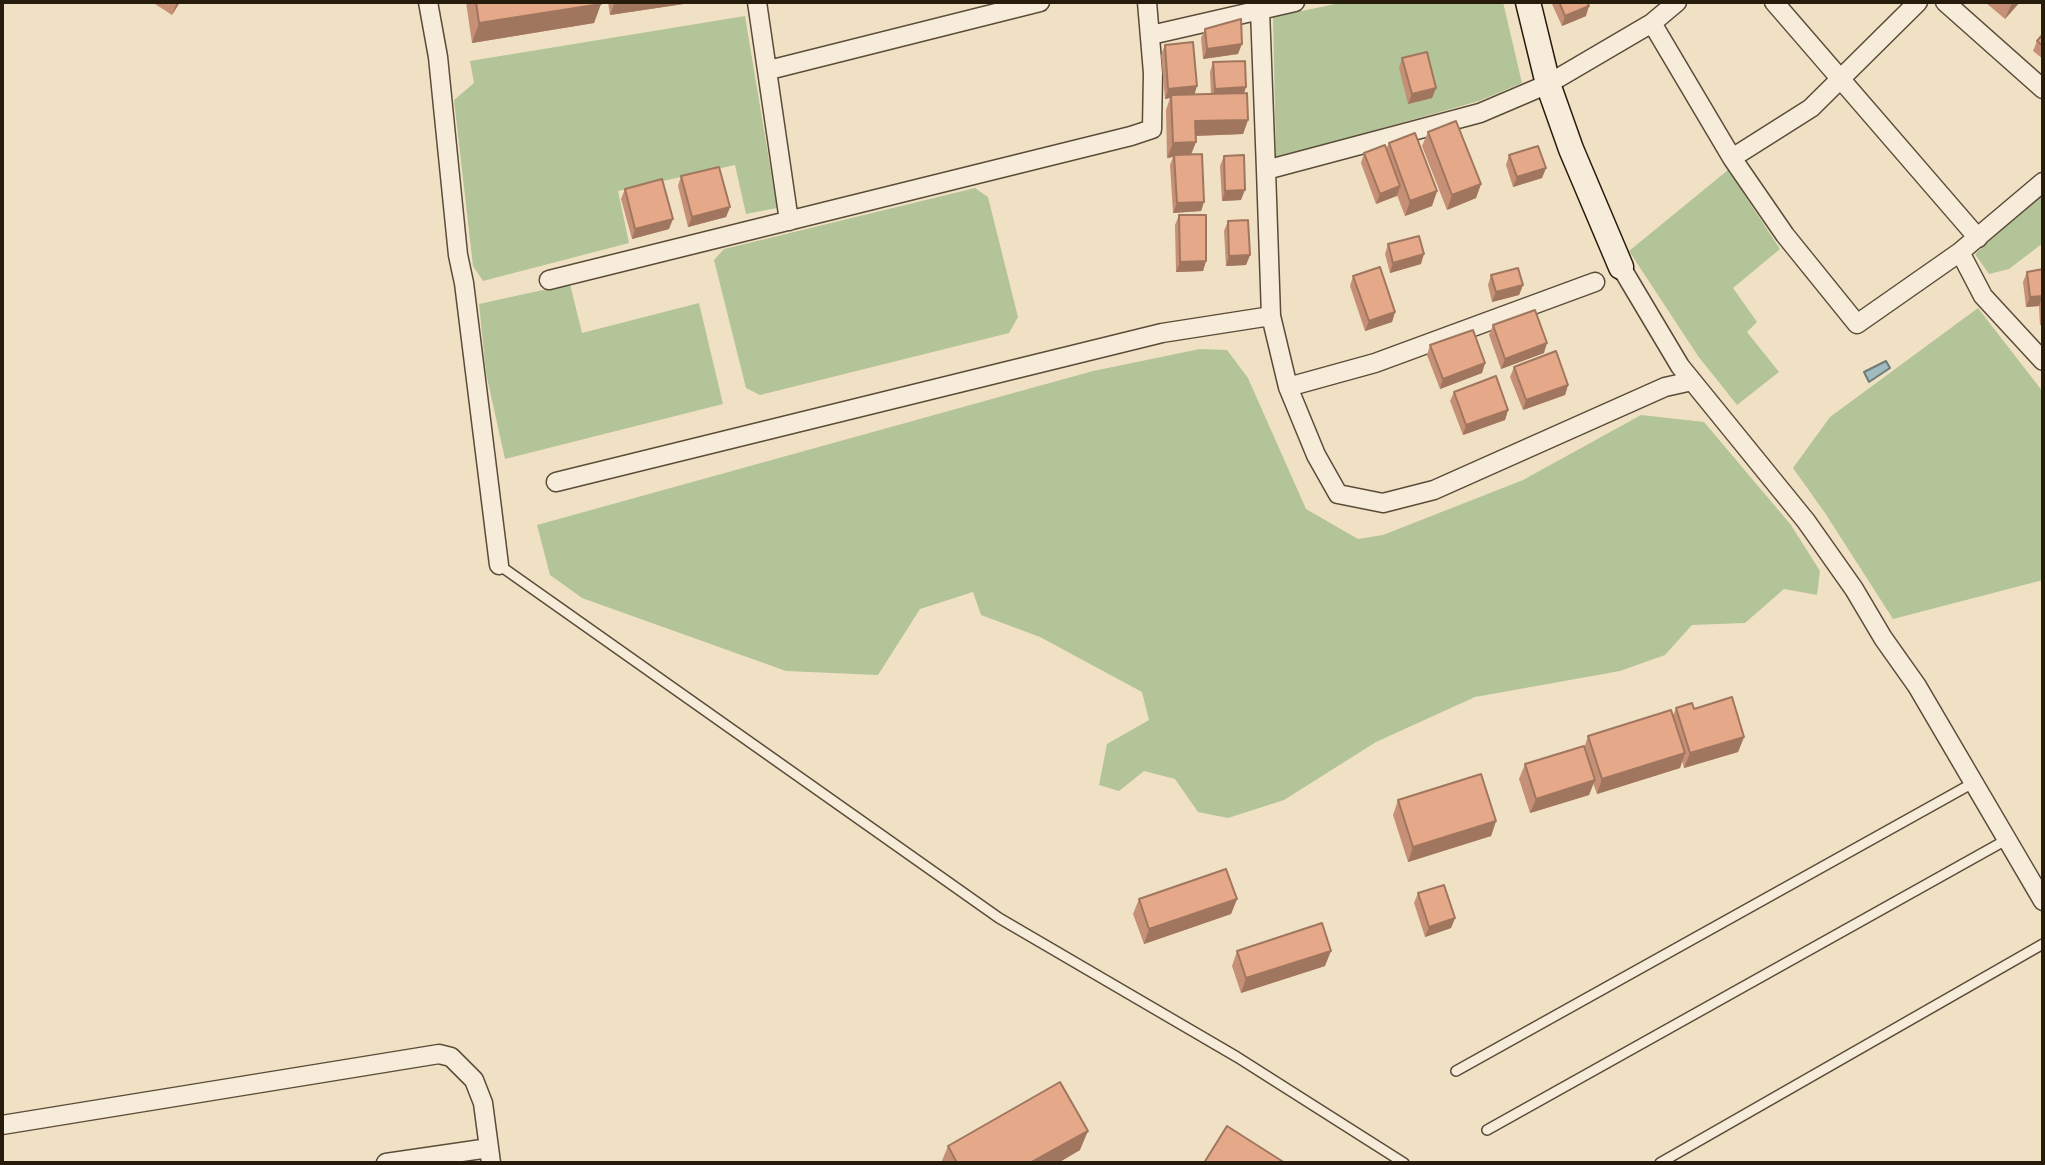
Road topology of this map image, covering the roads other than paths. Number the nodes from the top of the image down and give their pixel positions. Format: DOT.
graph roads {
  1 [pos="428,2"];
  2 [pos="757,2"];
  3 [pos="1040,2"];
  4 [pos="1147,2"];
  5 [pos="1295,2"];
  6 [pos="1528,2"];
  7 [pos="1677,2"];
  8 [pos="1774,2"];
  9 [pos="1918,2"];
  10 [pos="1945,2"];
  11 [pos="1260,10"];
  12 [pos="1652,23"];
  13 [pos="1151,35"];
  14 [pos="769,70"];
  15 [pos="1842,80"];
  16 [pos="1548,84"];
  17 [pos="2043,89"];
  18 [pos="1732,158"];
  19 [pos="1266,170"];
  20 [pos="2043,182"];
  21 [pos="789,221"];
  22 [pos="1978,238"];
  23 [pos="1960,252"];
  24 [pos="1621,267"];
  25 [pos="549,280"];
  26 [pos="1595,282"];
  27 [pos="1271,316"];
  28 [pos="2043,361"];
  29 [pos="1692,381"];
  30 [pos="1288,387"];
  31 [pos="556,482"];
  32 [pos="499,565"];
  33 [pos="1973,783"];
  34 [pos="2006,840"];
  35 [pos="2043,901"];
  36 [pos="2043,944"];
  37 [pos="1456,1071"];
  38 [pos="2,1125"];
  39 [pos="1487,1130"];
  40 [pos="490,1155"];
  41 [pos="386,1163"];
  42 [pos="1404,1163"];
  43 [pos="1660,1163"];
  1 -- 32 [label="street"];
  2 -- 14 [label="street"];
  3 -- 14 [label="street"];
  4 -- 13 [label="street"];
  5 -- 11 [label="street"];
  6 -- 16 [label="street"];
  7 -- 12 [label="street"];
  8 -- 15 [label="street"];
  9 -- 15 [label="street"];
  10 -- 17 [label="street"];
  11 -- 13 [label="street"];
  11 -- 19 [label="street"];
  12 -- 16 [label="street"];
  12 -- 18 [label="street"];
  13 -- 21 [label="street"];
  14 -- 21 [label="street"];
  15 -- 18 [label="street"];
  15 -- 22 [label="street"];
  16 -- 19 [label="street"];
  16 -- 24 [label="street"];
  18 -- 23 [label="street"];
  19 -- 27 [label="street"];
  20 -- 22 [label="street"];
  21 -- 25 [label="street"];
  22 -- 23 [label="street"];
  23 -- 28 [label="street"];
  24 -- 29 [label="street"];
  26 -- 30 [label="street"];
  27 -- 30 [label="street"];
  27 -- 31 [label="street"];
  29 -- 30 [label="street"];
  29 -- 33 [label="street"];
  32 -- 42 [label="lane"];
  33 -- 34 [label="street"];
  33 -- 37 [label="lane"];
  34 -- 35 [label="street"];
  34 -- 39 [label="lane"];
  36 -- 43 [label="lane"];
  38 -- 40 [label="street"];
  40 -- 41 [label="street"];
}
